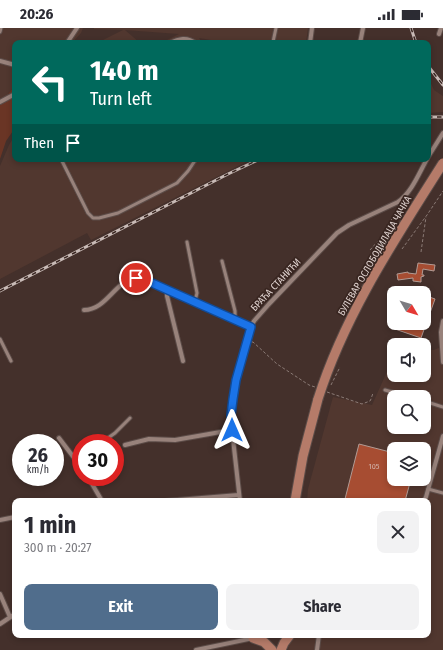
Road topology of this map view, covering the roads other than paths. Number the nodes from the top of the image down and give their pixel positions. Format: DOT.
graph roads {
  1 [pos="1,28"];
  2 [pos="77,28"];
  3 [pos="276,28"];
  4 [pos="312,28"];
  5 [pos="363,28"];
  6 [pos="441,28"];
  7 [pos="0,32"];
  8 [pos="439,34"];
  9 [pos="69,40"];
  10 [pos="177,40"];
  11 [pos="192,40"];
  12 [pos="273,40"];
  13 [pos="310,40"];
  14 [pos="361,40"];
  15 [pos="0,61"];
  16 [pos="12,64"];
  17 [pos="12,96"];
  18 [pos="0,102"];
  19 [pos="443,133"];
  20 [pos="431,153"];
  21 [pos="62,162"];
  22 [pos="194,162"];
  23 [pos="426,162"];
  24 [pos="443,163"];
  25 [pos="187,242"];
  26 [pos="222,261"];
  27 [pos="167,290"];
  28 [pos="194,302"];
  29 [pos="84,310"];
  30 [pos="234,319"];
  31 [pos="443,321"];
  32 [pos="251,327"];
  33 [pos="0,340"];
  34 [pos="11,361"];
  35 [pos="183,362"];
  36 [pos="443,362"];
  37 [pos="431,403"];
  38 [pos="443,407"];
  39 [pos="130,418"];
  40 [pos="232,430"];
  41 [pos="114,434"];
  42 [pos="443,436"];
  43 [pos="64,444"];
  44 [pos="125,445"];
  45 [pos="72,454"];
  46 [pos="93,486"];
  47 [pos="428,489"];
  48 [pos="443,493"];
  49 [pos="239,495"];
  50 [pos="100,498"];
  51 [pos="202,498"];
  52 [pos="240,498"];
  53 [pos="296,498"];
  54 [pos="425,498"];
  55 [pos="12,518"];
  56 [pos="0,520"];
  57 [pos="0,594"];
  58 [pos="10,617"];
  59 [pos="0,624"];
  60 [pos="252,638"];
  61 [pos="280,638"];
  62 [pos="288,638"];
  63 [pos="319,638"];
  64 [pos="196,650"];
  65 [pos="272,650"];
  66 [pos="280,650"];
  67 [pos="318,650"];
  1 -- 7 [label="lane"];
  2 -- 9 [label="street"];
  3 -- 12 [label="lane"];
  4 -- 13 [label="street"];
  5 -- 14 [label="street"];
  6 -- 8 [label="street"];
  10 -- 11 [label="lane"];
  15 -- 16 [label="street"];
  17 -- 18 [label="street"];
  19 -- 20 [label="street"];
  21 -- 22 [label="lane"];
  23 -- 32 [label="street, БРАЋА СТАНИЋИ"];
  24 -- 53 [label="main road, БУЛЕВАР ОСЛОБОДИЛАЦА ЧАЧКА, bridge"];
  25 -- 28 [label="lane"];
  26 -- 30 [label="lane"];
  27 -- 28 [label="street"];
  27 -- 29 [label="street"];
  27 -- 35 [label="street"];
  28 -- 30 [label="street"];
  30 -- 32 [label="street"];
  31 -- 36 [label="street"];
  32 -- 40 [label="street, БРАЋА СТАНИЋИ"];
  33 -- 34 [label="lane"];
  37 -- 38 [label="lane"];
  39 -- 41 [label="lane"];
  40 -- 44 [label="street"];
  40 -- 49 [label="street, БРАЋА СТАНИЋИ"];
  42 -- 47 [label="street"];
  43 -- 45 [label="street"];
  46 -- 50 [label="street"];
  47 -- 48 [label="lane"];
  47 -- 54 [label="street"];
  49 -- 51 [label="street"];
  49 -- 52 [label="street, БРАЋА СТАНИЋИ"];
  55 -- 56 [label="street"];
  57 -- 58 [label="street"];
  58 -- 59 [label="street"];
  60 -- 64 [label="street"];
  60 -- 65 [label="main road"];
  61 -- 66 [label="main road"];
  62 -- 66 [label="main road"];
  63 -- 67 [label="street"];
}
